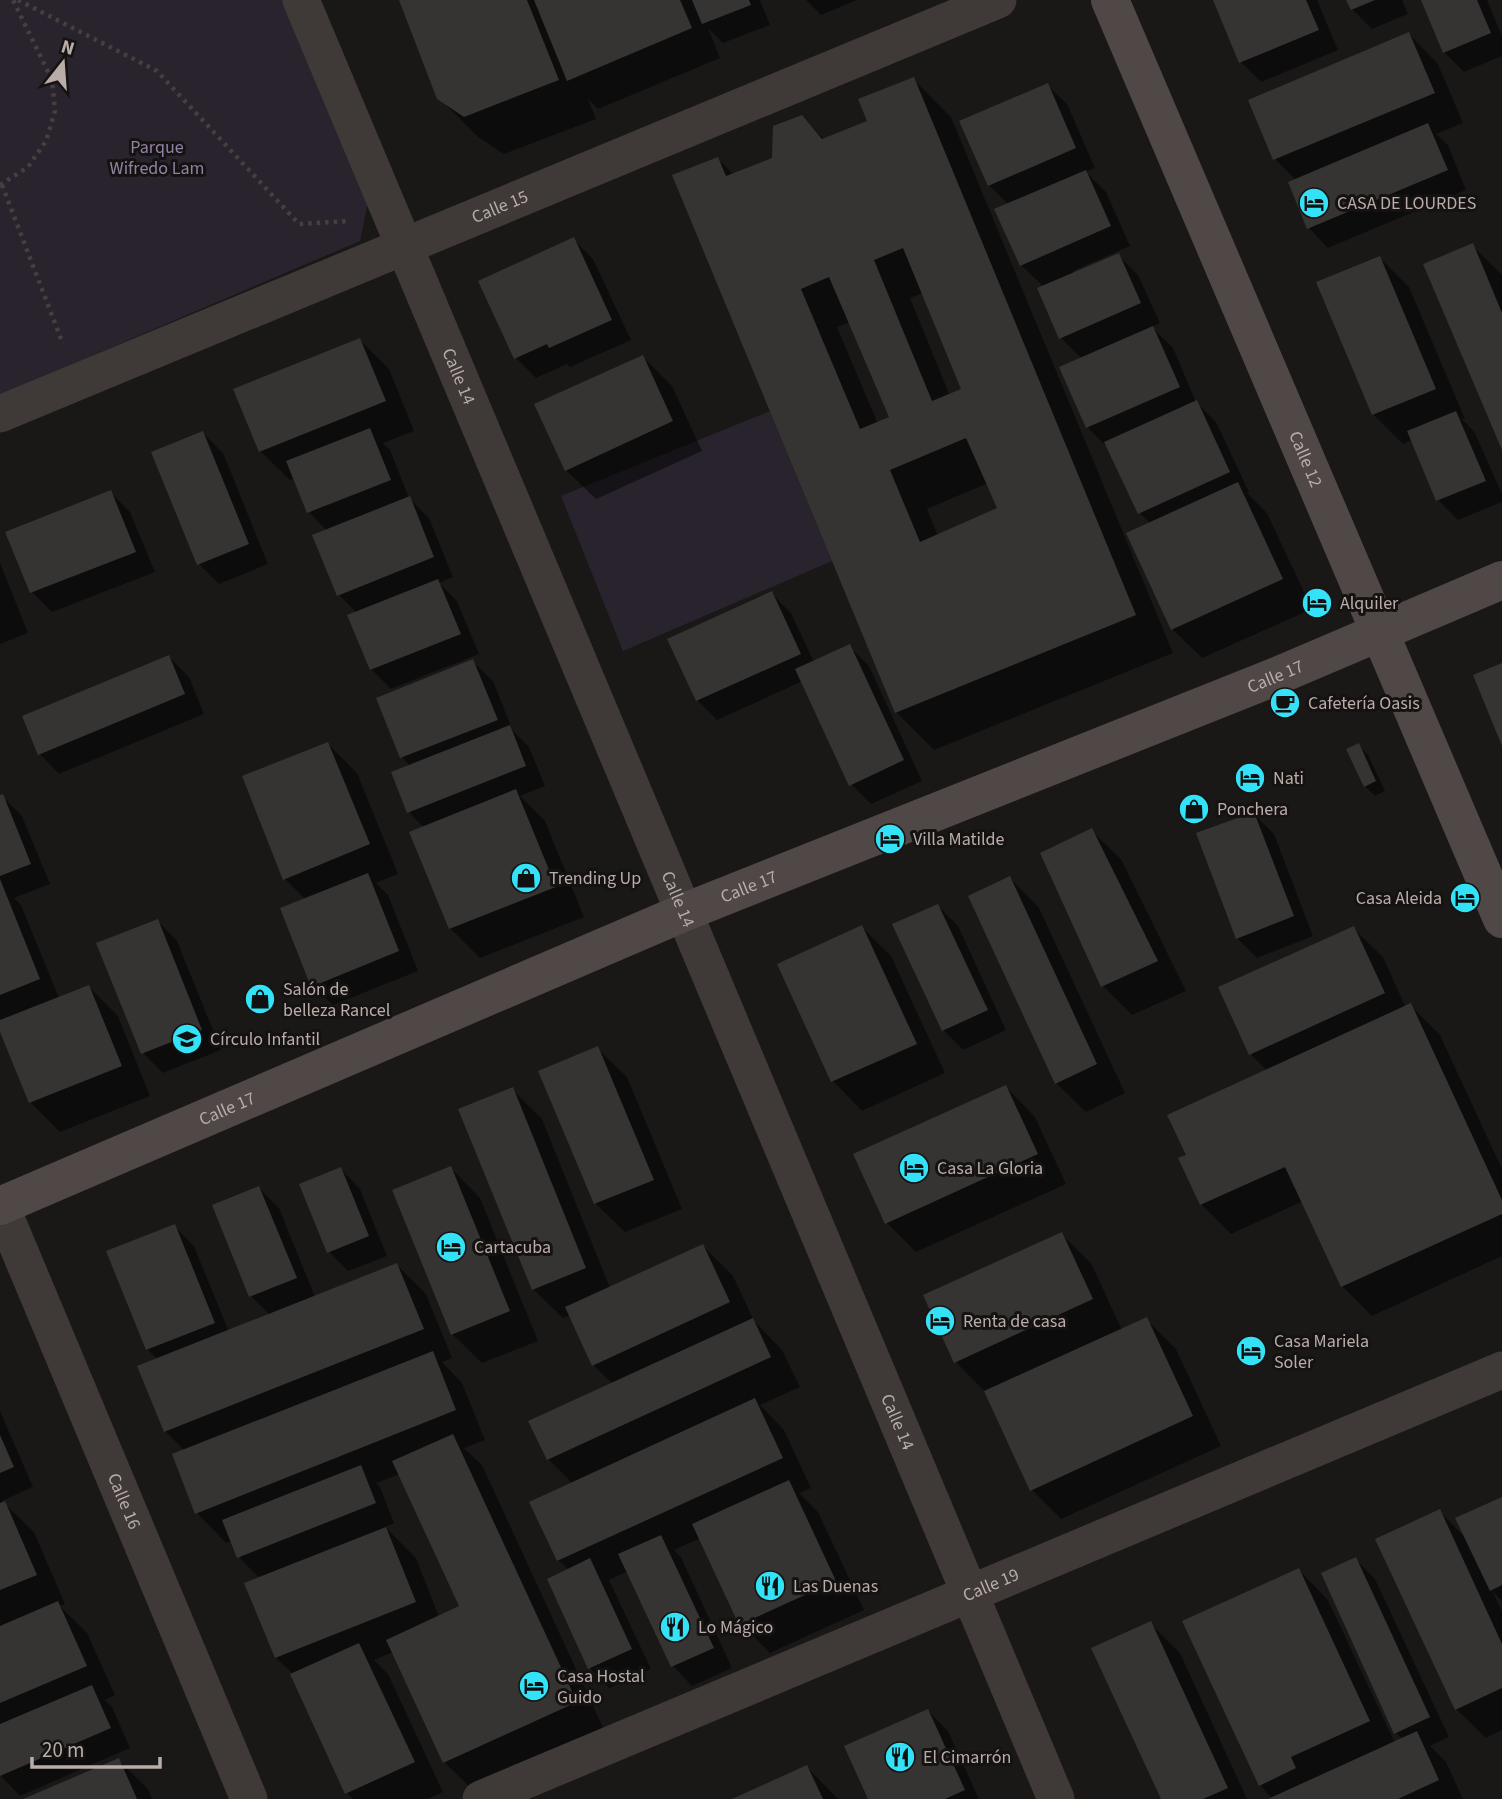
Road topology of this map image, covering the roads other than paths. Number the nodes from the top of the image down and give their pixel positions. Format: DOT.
graph roads {
  1 [pos="300,0"];
  2 [pos="998,0"];
  3 [pos="1110,0"];
  4 [pos="399,233"];
  5 [pos="0,414"];
  6 [pos="1502,580"];
  7 [pos="1379,632"];
  8 [pos="685,912"];
  9 [pos="1502,919"];
  10 [pos="0,1205"];
  11 [pos="1502,1370"];
  12 [pos="970,1593"];
  13 [pos="250,1799"];
  14 [pos="481,1799"];
  15 [pos="1056,1799"];
  1 -- 4 [label="street, Calle 14"];
  2 -- 4 [label="street, Calle 15"];
  3 -- 7 [label="street, Calle 12"];
  4 -- 5 [label="street, Calle 15"];
  4 -- 8 [label="street, Calle 14"];
  6 -- 7 [label="street, Calle 17"];
  7 -- 8 [label="street, Calle 17"];
  7 -- 9 [label="street, Calle 12"];
  8 -- 10 [label="street, Calle 17"];
  8 -- 12 [label="street, Calle 14"];
  10 -- 13 [label="street, Calle 16"];
  11 -- 12 [label="street, Calle 19"];
  12 -- 14 [label="street, Calle 19"];
  12 -- 15 [label="street, Calle 14"];
}
